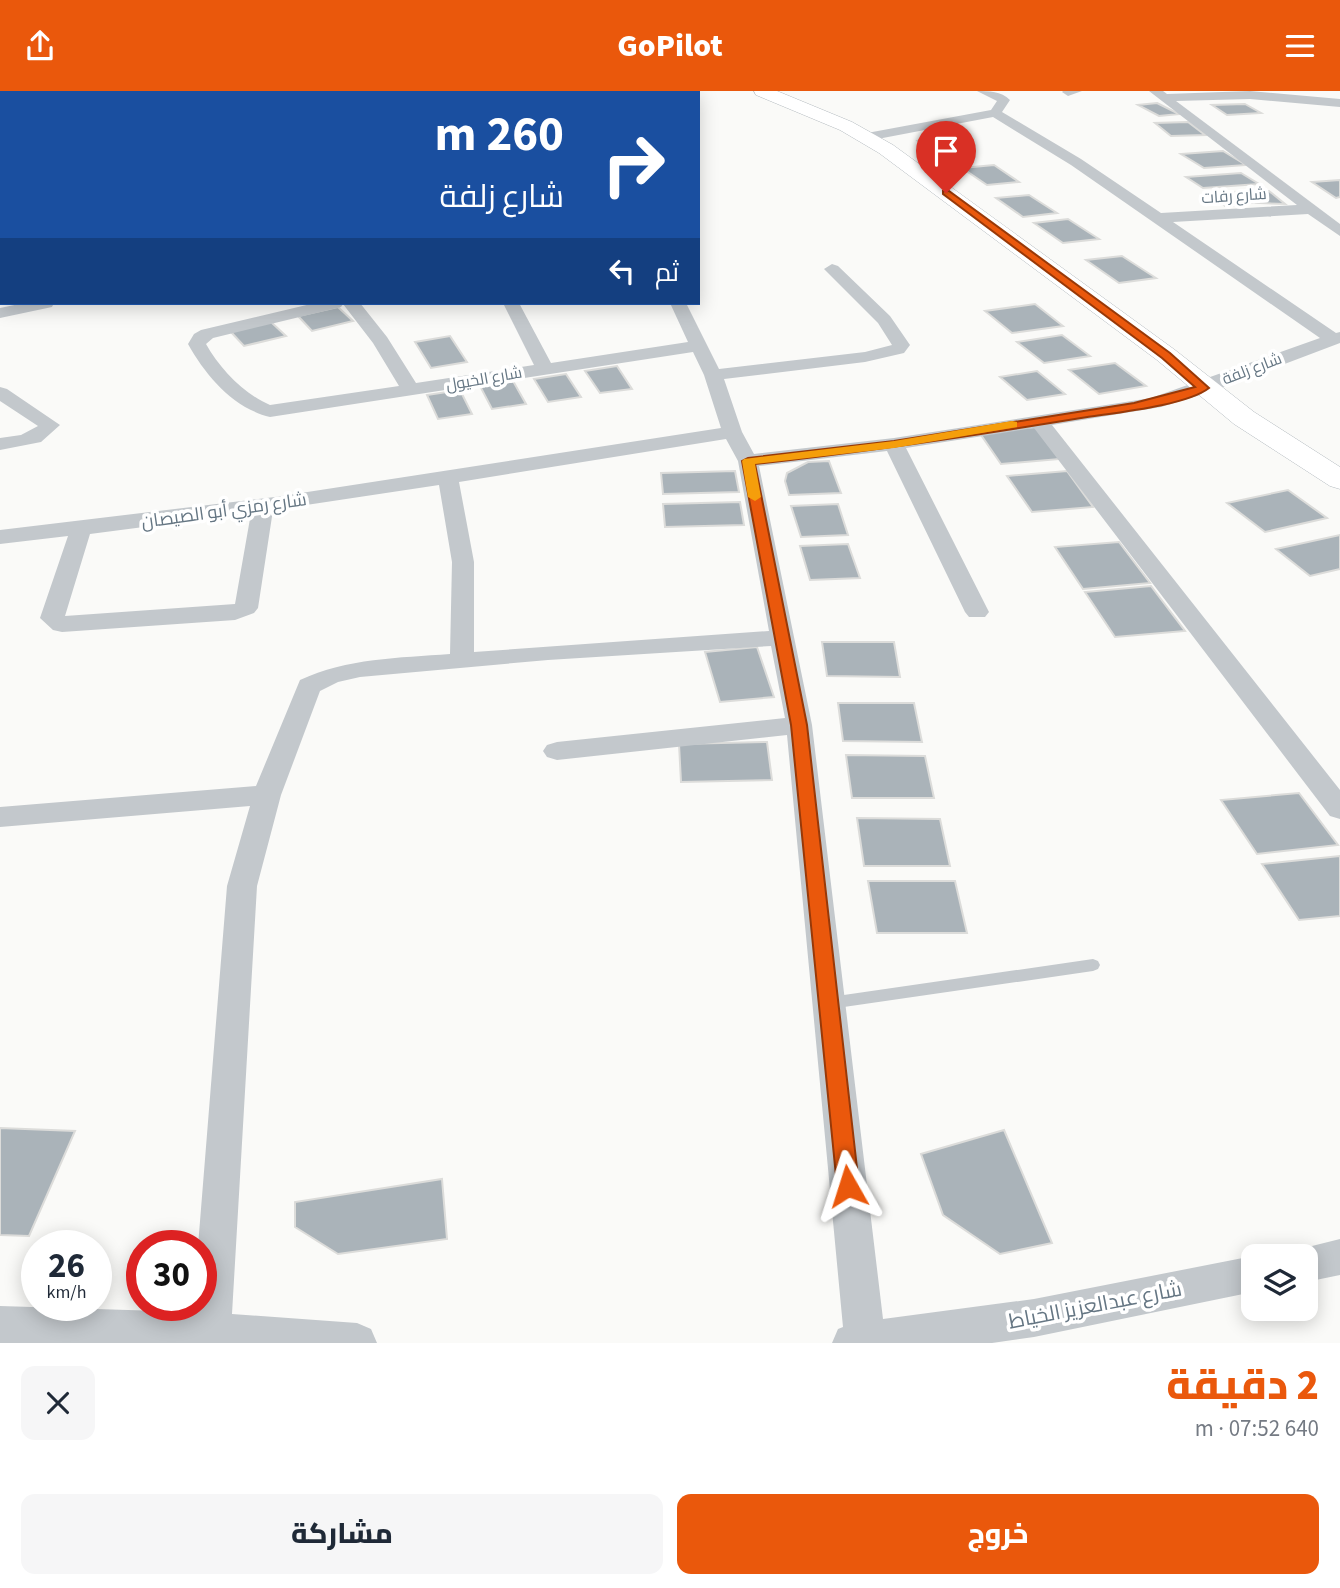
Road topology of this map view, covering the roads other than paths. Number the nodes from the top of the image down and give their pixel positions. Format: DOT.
graph roads {
  1 [pos="762,91"];
  2 [pos="983,91"];
  3 [pos="1159,95"];
  4 [pos="1325,101"];
  5 [pos="1340,103"];
  6 [pos="1340,111"];
  7 [pos="995,113"];
  8 [pos="867,137"];
  9 [pos="1312,209"];
  10 [pos="1158,218"];
  11 [pos="1340,231"];
  12 [pos="832,269"];
  13 [pos="37,305"];
  14 [pos="327,305"];
  15 [pos="353,305"];
  16 [pos="512,305"];
  17 [pos="679,305"];
  18 [pos="0,313"];
  19 [pos="1336,338"];
  20 [pos="698,346"];
  21 [pos="545,368"];
  22 [pos="713,375"];
  23 [pos="1203,388"];
  24 [pos="412,391"];
  25 [pos="0,393"];
  26 [pos="270,411"];
  27 [pos="1038,421"];
  28 [pos="732,432"];
  29 [pos="0,445"];
  30 [pos="894,445"];
  31 [pos="748,461"];
  32 [pos="448,477"];
  33 [pos="1340,480"];
  34 [pos="263,506"];
  35 [pos="81,529"];
  36 [pos="0,537"];
  37 [pos="977,612"];
  38 [pos="781,638"];
  39 [pos="462,660"];
  40 [pos="799,725"];
  41 [pos="557,751"];
  42 [pos="267,795"];
  43 [pos="1340,809"];
  44 [pos="0,817"];
  45 [pos="1093,965"];
  46 [pos="829,1004"];
  47 [pos="1340,1257"];
  48 [pos="1318,1262"];
  49 [pos="1241,1276"];
  50 [pos="0,1325"];
  51 [pos="211,1332"];
  52 [pos="858,1342"];
  53 [pos="357,1343"];
  1 -- 8 [label="street"];
  2 -- 7 [label="street"];
  3 -- 4 [label="street"];
  3 -- 9 [label="street"];
  4 -- 5 [label="street"];
  4 -- 6 [label="street"];
  7 -- 8 [label="street"];
  7 -- 10 [label="street"];
  8 -- 23 [label="street"];
  9 -- 10 [label="street, شارع رفات"];
  9 -- 11 [label="street"];
  10 -- 19 [label="street"];
  12 -- 22 [label="street"];
  13 -- 18 [label="street"];
  14 -- 26 [label="street"];
  15 -- 24 [label="street"];
  16 -- 21 [label="street"];
  17 -- 20 [label="street"];
  19 -- 23 [label="street, شارع زلفة"];
  20 -- 21 [label="street, شارع الخيول"];
  20 -- 22 [label="street"];
  21 -- 24 [label="street, شارع الخيول"];
  22 -- 28 [label="street"];
  23 -- 27 [label="street, شارع زلفة"];
  23 -- 33 [label="street"];
  24 -- 26 [label="street, شارع الخيول"];
  25 -- 29 [label="street"];
  27 -- 30 [label="street, شارع زلفة"];
  27 -- 43 [label="street"];
  28 -- 31 [label="street"];
  28 -- 32 [label="street, شارع رمزي أبو الصيصان"];
  30 -- 31 [label="street, شارع زلفة"];
  30 -- 37 [label="street"];
  31 -- 38 [label="street"];
  32 -- 34 [label="street, شارع رمزي أبو الصيصان"];
  32 -- 39 [label="street"];
  34 -- 35 [label="street, شارع رمزي أبو الصيصان"];
  34 -- 35 [label="street"];
  35 -- 36 [label="street, شارع رمزي أبو الصيصان"];
  38 -- 39 [label="street"];
  38 -- 40 [label="street"];
  39 -- 42 [label="street"];
  40 -- 41 [label="street"];
  40 -- 46 [label="street"];
  42 -- 44 [label="street"];
  42 -- 51 [label="street"];
  45 -- 46 [label="lane"];
  46 -- 52 [label="street"];
  47 -- 48 [label="street"];
  49 -- 52 [label="street, شارع عبدالعزيز الخياط"];
  50 -- 51 [label="street"];
  51 -- 53 [label="street"];
}
